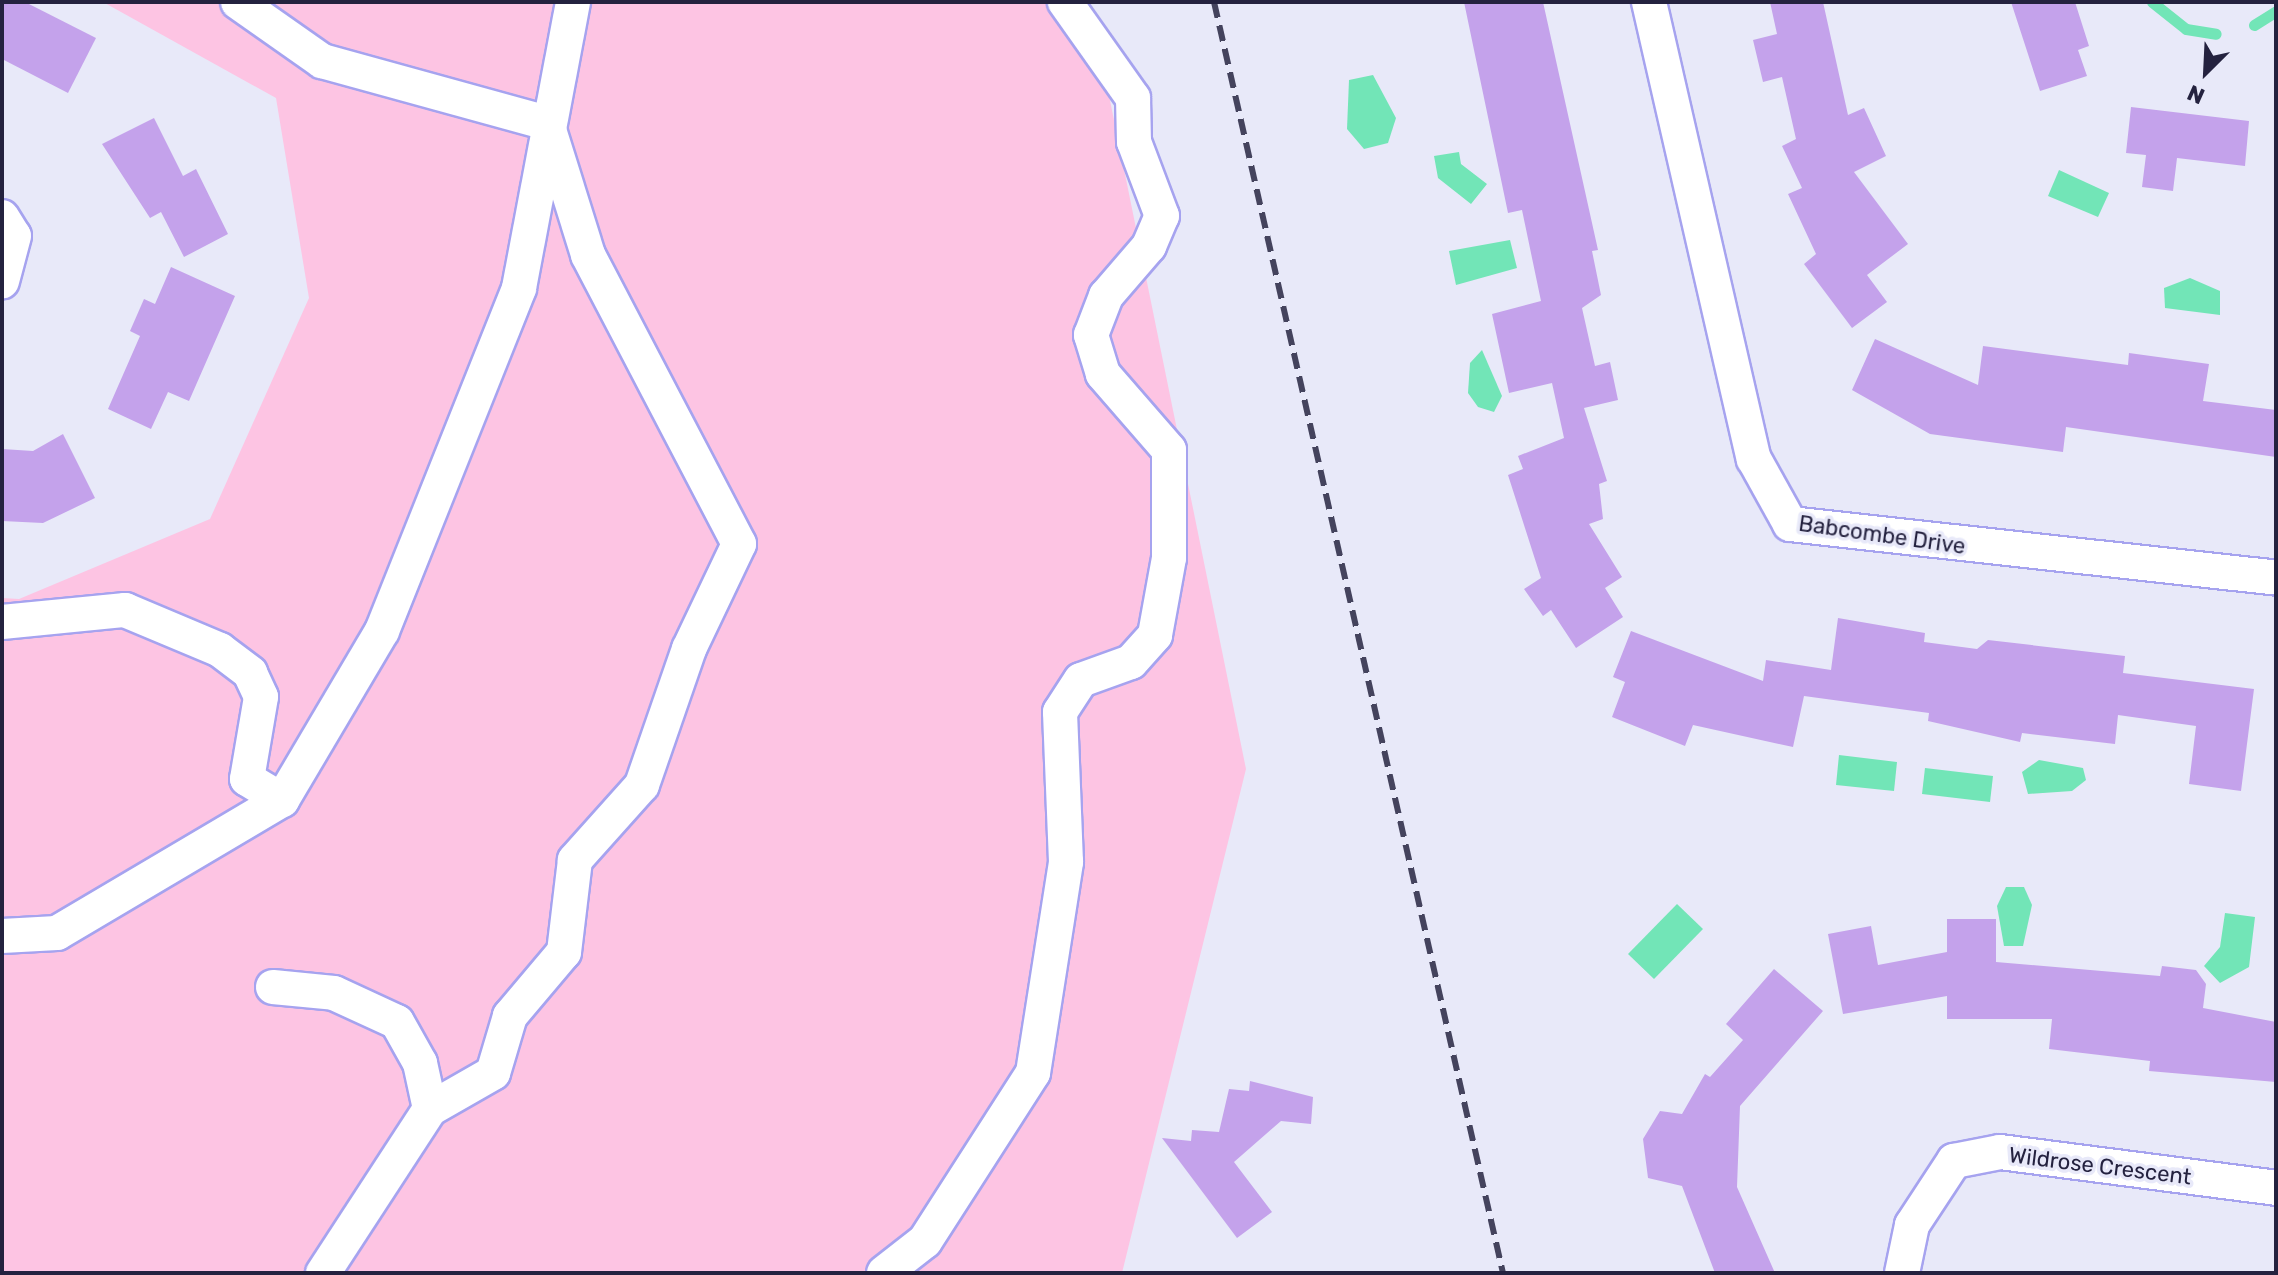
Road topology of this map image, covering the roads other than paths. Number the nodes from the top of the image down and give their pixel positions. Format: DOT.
graph roads {
  1 [pos="238,2"];
  2 [pos="573,2"];
  3 [pos="1065,2"];
  4 [pos="1649,2"];
  5 [pos="547,123"];
  6 [pos="2,217"];
  7 [pos="2,281"];
  8 [pos="2276,578"];
  9 [pos="2,622"];
  10 [pos="282,800"];
  11 [pos="2,936"];
  12 [pos="273,987"];
  13 [pos="430,1109"];
  14 [pos="2276,1188"];
  15 [pos="323,1273"];
  16 [pos="884,1273"];
  17 [pos="1902,1273"];
  1 -- 5 [label="street"];
  2 -- 5 [label="street"];
  3 -- 16 [label="street"];
  4 -- 8 [label="street, Babcombe Drive"];
  5 -- 10 [label="street"];
  5 -- 13 [label="street"];
  6 -- 7 [label="street"];
  9 -- 10 [label="street"];
  10 -- 11 [label="street"];
  12 -- 13 [label="street"];
  13 -- 15 [label="street"];
  14 -- 17 [label="street, Wildrose Crescent"];
}
